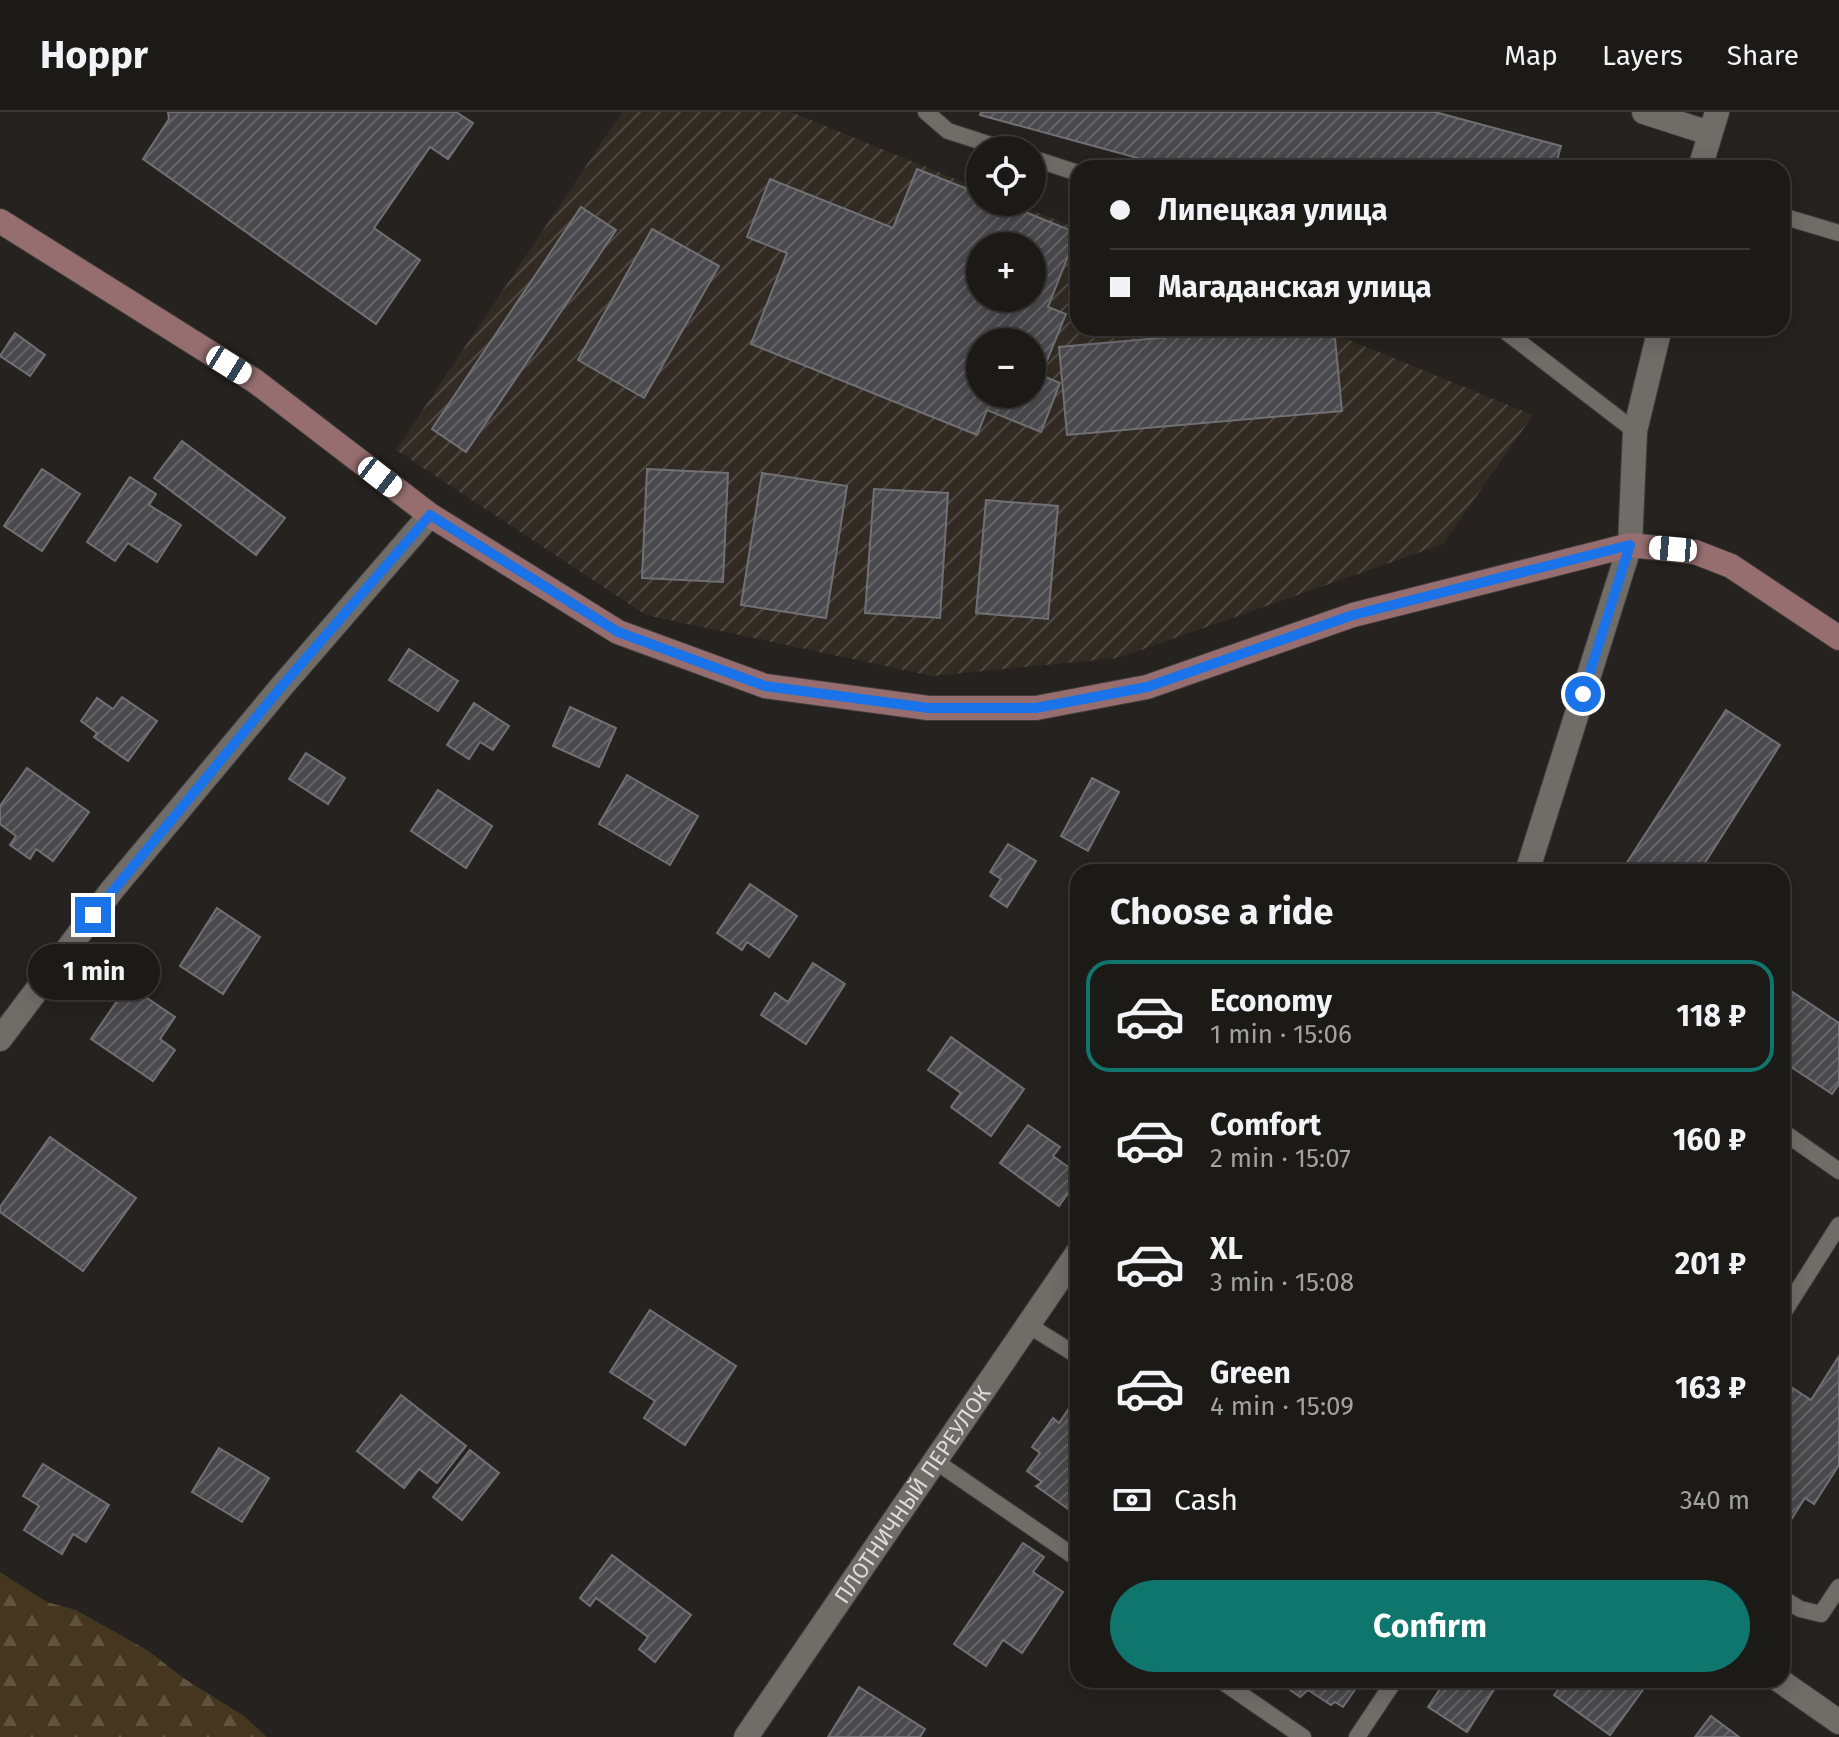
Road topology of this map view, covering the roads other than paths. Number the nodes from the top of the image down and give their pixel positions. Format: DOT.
graph roads {
  1 [pos="926,112"];
  2 [pos="1644,112"];
  3 [pos="1713,123"];
  4 [pos="966,137"];
  5 [pos="1702,160"];
  6 [pos="1046,163"];
  7 [pos="1070,170"];
  8 [pos="1790,218"];
  9 [pos="0,221"];
  10 [pos="1839,233"];
  11 [pos="1511,336"];
  12 [pos="1658,336"];
  13 [pos="1635,431"];
  14 [pos="430,515"];
  15 [pos="1630,545"];
  16 [pos="1839,638"];
  17 [pos="1530,864"];
  18 [pos="0,1039"];
  19 [pos="1790,1137"];
  20 [pos="1839,1171"];
  21 [pos="1839,1225"];
  22 [pos="1070,1264"];
  23 [pos="1790,1302"];
  24 [pos="1028,1325"];
  25 [pos="1070,1351"];
  26 [pos="935,1461"];
  27 [pos="1070,1554"];
  28 [pos="1839,1587"];
  29 [pos="1790,1603"];
  30 [pos="1232,1688"];
  31 [pos="1390,1688"];
  32 [pos="1790,1688"];
  33 [pos="1839,1722"];
  34 [pos="746,1737"];
  35 [pos="1303,1737"];
  36 [pos="1357,1737"];
  1 -- 4 [label="lane"];
  2 -- 3 [label="street"];
  3 -- 5 [label="street"];
  6 -- 7 [label="lane"];
  8 -- 10 [label="lane"];
  9 -- 14 [label="street"];
  11 -- 13 [label="lane"];
  12 -- 13 [label="street"];
  13 -- 15 [label="street"];
  14 -- 15 [label="street"];
  14 -- 18 [label="street"];
  15 -- 16 [label="street"];
  15 -- 17 [label="street"];
  19 -- 20 [label="lane"];
  21 -- 23 [label="lane"];
  22 -- 24 [label="street, ПЛОТНИЧНЫЙ ПЕРЕУЛОК"];
  24 -- 25 [label="lane"];
  24 -- 26 [label="street, ПЛОТНИЧНЫЙ ПЕРЕУЛОК"];
  26 -- 27 [label="lane"];
  26 -- 34 [label="street, ПЛОТНИЧНЫЙ ПЕРЕУЛОК"];
  28 -- 29 [label="lane"];
  30 -- 35 [label="lane"];
  31 -- 36 [label="lane"];
  32 -- 33 [label="street"];
}
